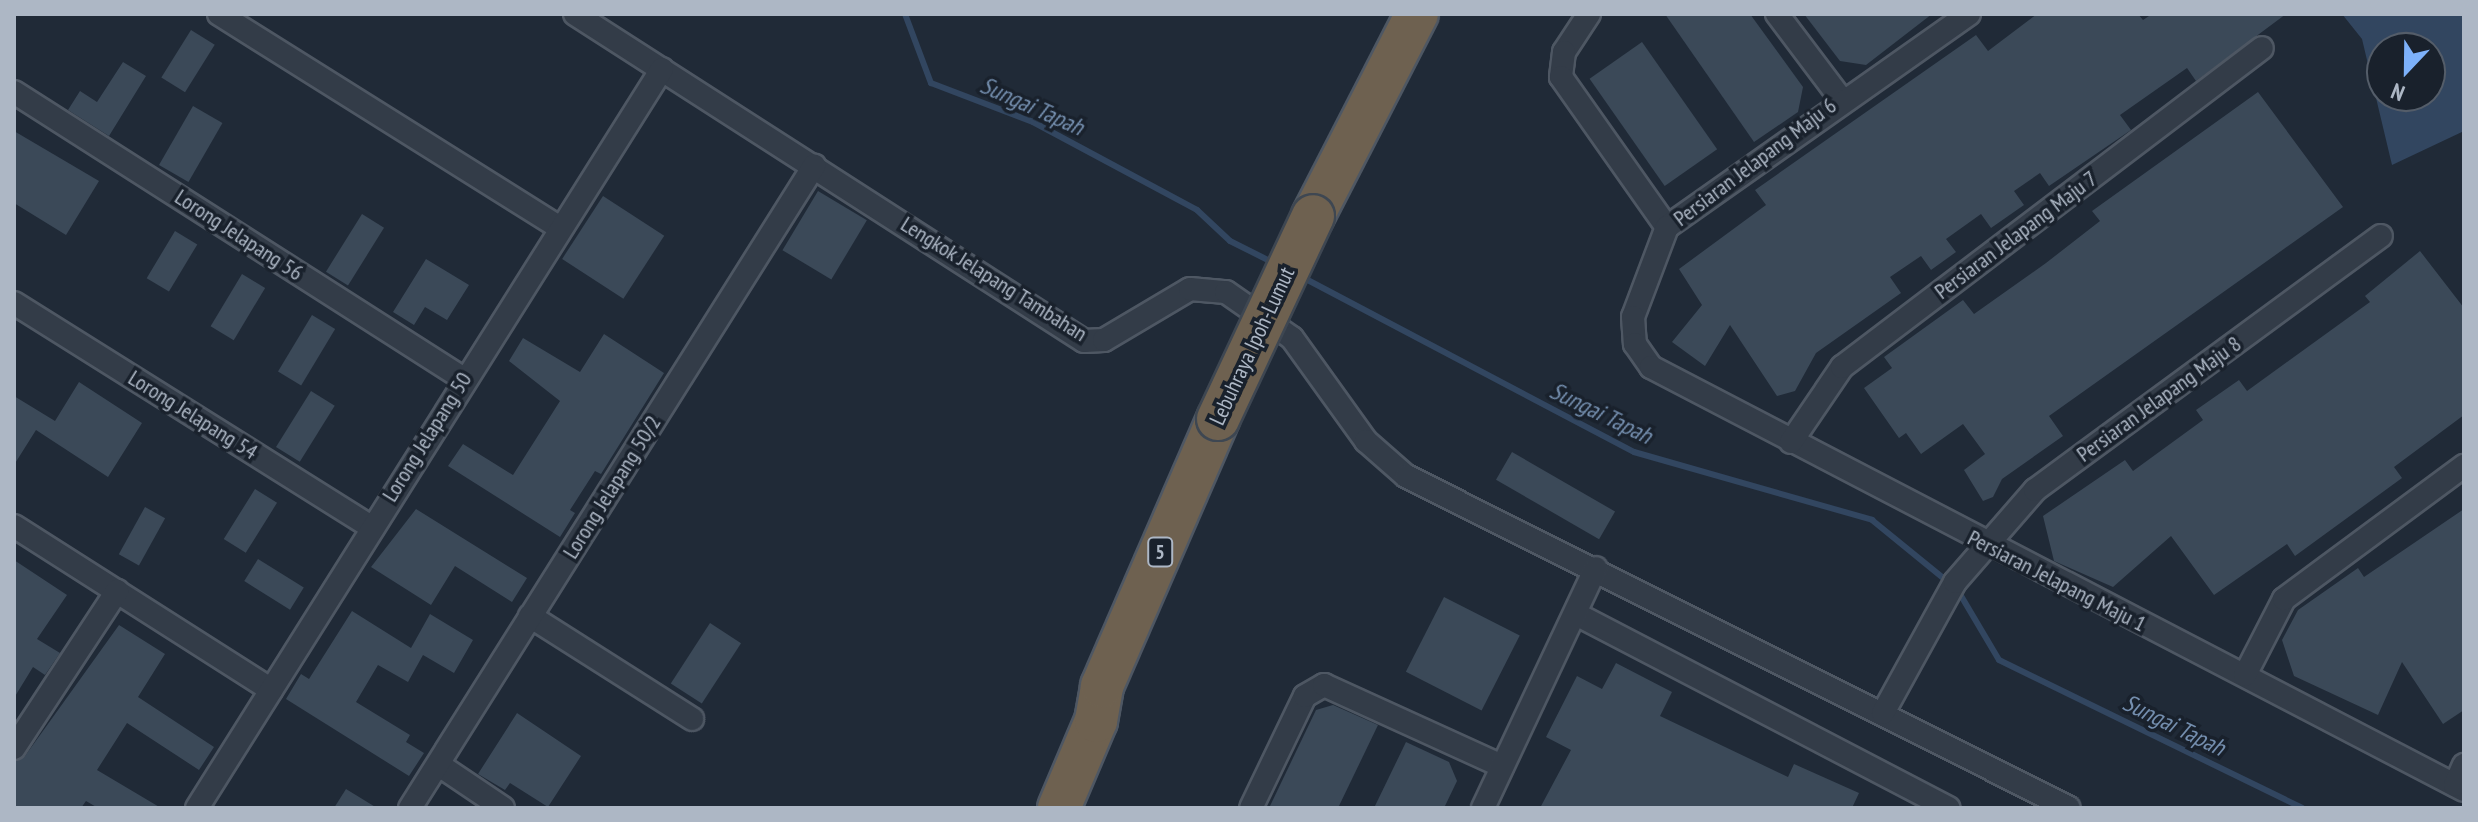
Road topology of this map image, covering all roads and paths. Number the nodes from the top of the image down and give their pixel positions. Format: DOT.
graph roads {
  1 [pos="219,14"];
  2 [pos="575,14"];
  3 [pos="1417,14"];
  4 [pos="1589,14"];
  5 [pos="1777,14"];
  6 [pos="1969,14"];
  7 [pos="2262,48"];
  8 [pos="662,69"];
  9 [pos="14,92"];
  10 [pos="1841,99"];
  11 [pos="814,166"];
  12 [pos="557,226"];
  13 [pos="1667,227"];
  14 [pos="2381,236"];
  15 [pos="14,303"];
  16 [pos="1651,367"];
  17 [pos="464,379"];
  18 [pos="1791,442"];
  19 [pos="2464,466"];
  20 [pos="14,526"];
  21 [pos="371,527"];
  22 [pos="1985,544"];
  23 [pos="1596,568"];
  24 [pos="117,591"];
  25 [pos="1576,614"];
  26 [pos="530,616"];
  27 [pos="2245,675"];
  28 [pos="1102,686"];
  29 [pos="271,690"];
  30 [pos="1883,713"];
  31 [pos="692,719"];
  32 [pos="14,748"];
  33 [pos="439,765"];
  34 [pos="1502,766"];
  35 [pos="2461,780"];
  36 [pos="197,808"];
  37 [pos="410,808"];
  38 [pos="503,808"];
  39 [pos="1040,808"];
  40 [pos="1059,808"];
  41 [pos="1251,808"];
  42 [pos="1483,808"];
  43 [pos="1948,808"];
  44 [pos="2069,808"];
  1 -- 12 [label="street"];
  2 -- 8 [label="street, Lengkok Jelapang Tambahan"];
  3 -- 28 [label="highway, Lebuhraya Ipoh-Lumut / 5, bridge"];
  4 -- 13 [label="street"];
  5 -- 10 [label="street"];
  6 -- 10 [label="street, Persiaran Jelapang Maju 6"];
  7 -- 18 [label="street, Persiaran Jelapang Maju 7"];
  8 -- 11 [label="street, Lengkok Jelapang Tambahan"];
  8 -- 12 [label="street, Lorong Jelapang 50"];
  9 -- 17 [label="street, Lorong Jelapang 56"];
  10 -- 13 [label="street, Persiaran Jelapang Maju 6"];
  11 -- 23 [label="street, Lengkok Jelapang Tambahan"];
  11 -- 26 [label="street, Lorong Jelapang 50/2"];
  12 -- 17 [label="street, Lorong Jelapang 50"];
  13 -- 16 [label="street, Persiaran Jelapang Maju 6"];
  14 -- 22 [label="street, Persiaran Jelapang Maju 8"];
  15 -- 21 [label="street, Lorong Jelapang 54"];
  16 -- 18 [label="street, Persiaran Jelapang Maju 1"];
  17 -- 21 [label="street, Lorong Jelapang 50"];
  18 -- 22 [label="street, Persiaran Jelapang Maju 1"];
  19 -- 27 [label="street"];
  20 -- 24 [label="street"];
  21 -- 29 [label="street, Lorong Jelapang 50"];
  22 -- 27 [label="street, Persiaran Jelapang Maju 1"];
  22 -- 30 [label="street, Persiaran Jelapang Maju 8"];
  23 -- 25 [label="street"];
  23 -- 30 [label="street, Lengkok Jelapang Tambahan"];
  24 -- 29 [label="street"];
  24 -- 32 [label="street"];
  25 -- 34 [label="street"];
  25 -- 43 [label="street"];
  26 -- 31 [label="street"];
  26 -- 33 [label="street, Lorong Jelapang 50/2"];
  27 -- 35 [label="street, Persiaran Jelapang Maju 1"];
  28 -- 39 [label="highway, Lebuhraya Ipoh-Lumut / 5"];
  28 -- 40 [label="highway, Lebuhraya Ipoh-Lumut / 5"];
  29 -- 36 [label="street, Lorong Jelapang 50"];
  30 -- 44 [label="street, Lengkok Jelapang Tambahan"];
  33 -- 37 [label="street, Lorong Jelapang 50/2"];
  33 -- 38 [label="street"];
  34 -- 41 [label="street"];
  34 -- 42 [label="street"];
}
